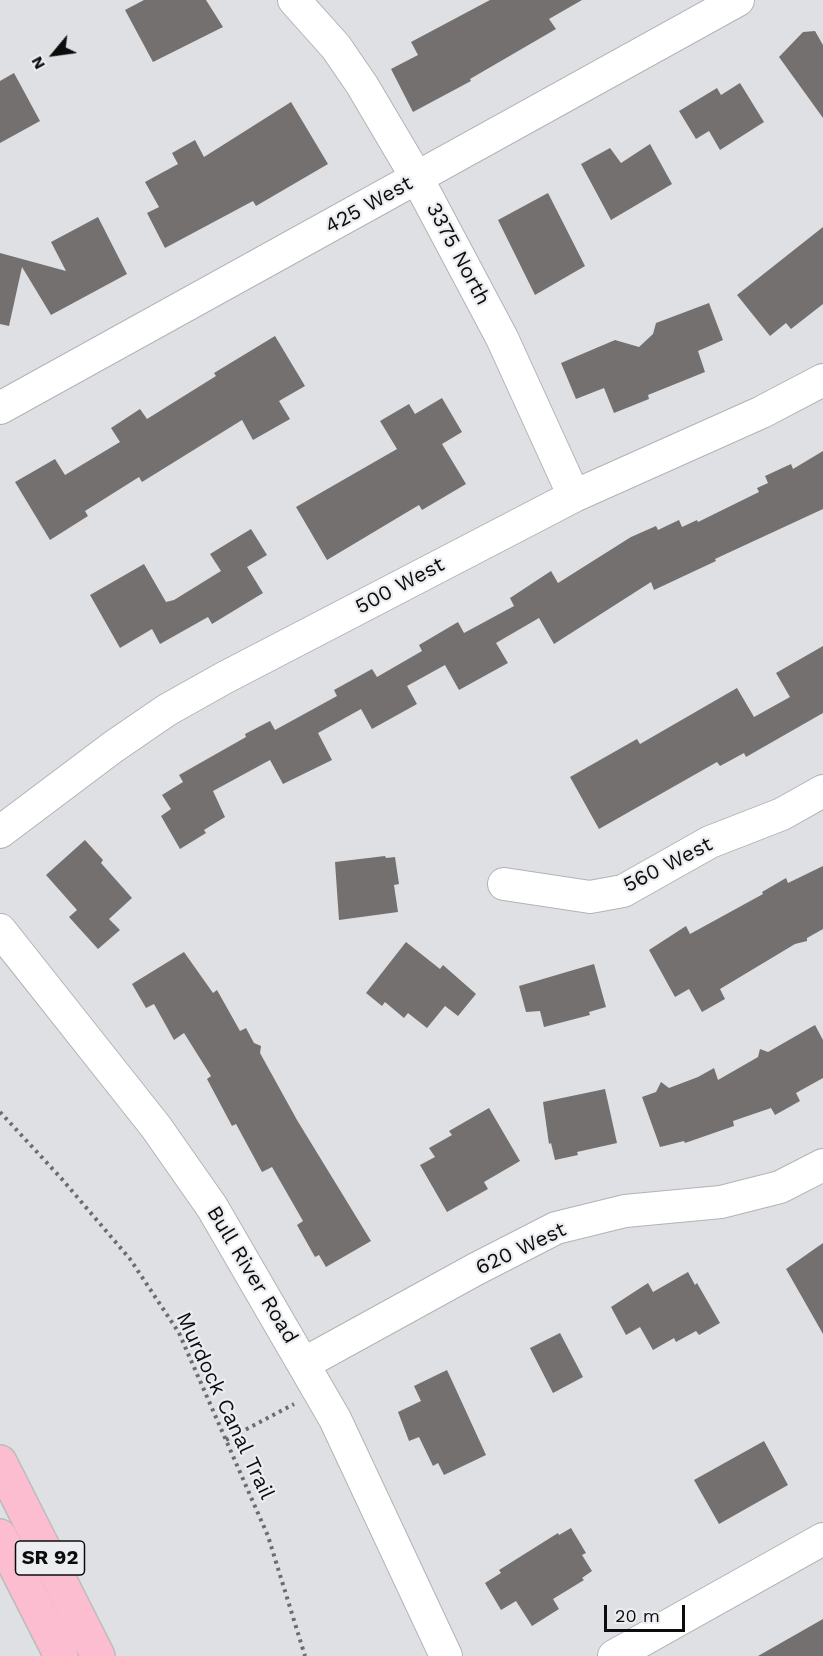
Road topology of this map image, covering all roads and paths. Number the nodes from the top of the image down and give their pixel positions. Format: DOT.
graph roads {
  1 [pos="294,0"];
  2 [pos="738,0"];
  3 [pos="417,178"];
  4 [pos="823,380"];
  5 [pos="0,408"];
  6 [pos="574,496"];
  7 [pos="823,791"];
  8 [pos="0,832"];
  9 [pos="504,884"];
  10 [pos="0,930"];
  11 [pos="0,1112"];
  12 [pos="823,1164"];
  13 [pos="305,1363"];
  14 [pos="296,1403"];
  15 [pos="226,1440"];
  16 [pos="0,1462"];
  17 [pos="0,1536"];
  18 [pos="823,1539"];
  19 [pos="61,1656"];
  20 [pos="98,1656"];
  21 [pos="304,1656"];
  22 [pos="446,1656"];
  23 [pos="614,1656"];
  1 -- 3 [label="street, 3375 North"];
  2 -- 3 [label="street, 425 West"];
  3 -- 5 [label="street, 425 West"];
  3 -- 6 [label="street, 3375 North"];
  4 -- 6 [label="street, 500 West"];
  6 -- 8 [label="street, 500 West"];
  7 -- 9 [label="street, 560 West"];
  10 -- 13 [label="street, Bull River Road"];
  11 -- 15 [label="path, Murdock Canal Trail"];
  12 -- 13 [label="street, 620 West"];
  13 -- 22 [label="street, Bull River Road"];
  14 -- 15 [label="path"];
  15 -- 21 [label="path, Murdock Canal Trail"];
  16 -- 20 [label="main road, SR 92"];
  17 -- 19 [label="main road, SR 92"];
  18 -- 23 [label="street"];
}
